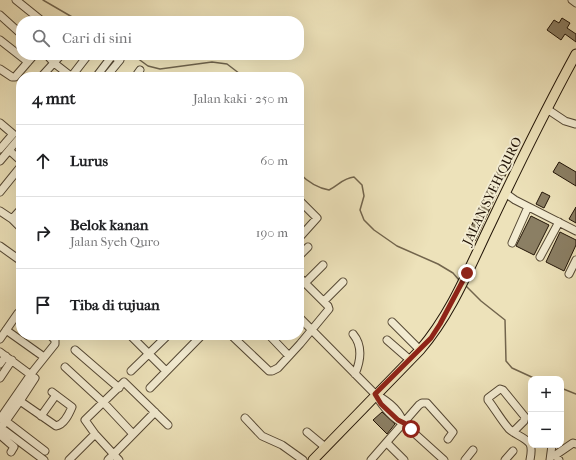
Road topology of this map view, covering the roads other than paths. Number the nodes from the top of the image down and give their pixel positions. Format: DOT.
graph roads {
  1 [pos="16,0"];
  2 [pos="572,0"];
  3 [pos="576,2"];
  4 [pos="0,15"];
  5 [pos="36,16"];
  6 [pos="16,29"];
  7 [pos="0,40"];
  8 [pos="16,53"];
  9 [pos="576,54"];
  10 [pos="25,60"];
  11 [pos="51,60"];
  12 [pos="57,60"];
  13 [pos="84,60"];
  14 [pos="109,60"];
  15 [pos="120,60"];
  16 [pos="28,62"];
  17 [pos="54,63"];
  18 [pos="0,69"];
  19 [pos="19,72"];
  20 [pos="46,72"];
  21 [pos="66,72"];
  22 [pos="76,72"];
  23 [pos="100,72"];
  24 [pos="110,72"];
  25 [pos="16,76"];
  26 [pos="547,109"];
  27 [pos="0,123"];
  28 [pos="574,124"];
  29 [pos="16,142"];
  30 [pos="0,149"];
  31 [pos="10,150"];
  32 [pos="16,156"];
  33 [pos="0,160"];
  34 [pos="16,172"];
  35 [pos="0,192"];
  36 [pos="505,192"];
  37 [pos="304,205"];
  38 [pos="528,207"];
  39 [pos="0,211"];
  40 [pos="16,215"];
  41 [pos="12,219"];
  42 [pos="559,222"];
  43 [pos="16,223"];
  44 [pos="576,231"];
  45 [pos="305,232"];
  46 [pos="512,243"];
  47 [pos="308,247"];
  48 [pos="1,248"];
  49 [pos="304,251"];
  50 [pos="16,257"];
  51 [pos="540,257"];
  52 [pos="576,260"];
  53 [pos="323,265"];
  54 [pos="569,274"];
  55 [pos="343,282"];
  56 [pos="305,283"];
  57 [pos="324,301"];
  58 [pos="16,316"];
  59 [pos="392,322"];
  60 [pos="304,323"];
  61 [pos="304,326"];
  62 [pos="6,330"];
  63 [pos="310,331"];
  64 [pos="353,334"];
  65 [pos="16,337"];
  66 [pos="304,338"];
  67 [pos="0,339"];
  68 [pos="20,340"];
  69 [pos="56,340"];
  70 [pos="136,340"];
  71 [pos="163,340"];
  72 [pos="197,340"];
  73 [pos="236,340"];
  74 [pos="274,340"];
  75 [pos="302,340"];
  76 [pos="388,340"];
  77 [pos="75,350"];
  78 [pos="420,350"];
  79 [pos="149,353"];
  80 [pos="6,356"];
  81 [pos="289,356"];
  82 [pos="44,357"];
  83 [pos="410,360"];
  84 [pos="0,364"];
  85 [pos="65,367"];
  86 [pos="131,371"];
  87 [pos="166,371"];
  88 [pos="31,374"];
  89 [pos="355,374"];
  90 [pos="0,378"];
  91 [pos="119,388"];
  92 [pos="150,388"];
  93 [pos="375,394"];
  94 [pos="20,401"];
  95 [pos="104,403"];
  96 [pos="155,412"];
  97 [pos="41,416"];
  98 [pos="245,418"];
  99 [pos="2,419"];
  100 [pos="404,423"];
  101 [pos="168,425"];
  102 [pos="307,432"];
  103 [pos="513,432"];
  104 [pos="1,434"];
  105 [pos="95,434"];
  106 [pos="133,434"];
  107 [pos="448,439"];
  108 [pos="387,443"];
  109 [pos="576,444"];
  110 [pos="325,448"];
  111 [pos="552,448"];
  112 [pos="473,450"];
  113 [pos="45,451"];
  114 [pos="513,451"];
  115 [pos="11,452"];
  116 [pos="111,457"];
  117 [pos="44,460"];
  118 [pos="69,460"];
  119 [pos="119,460"];
  120 [pos="303,460"];
  121 [pos="313,460"];
  122 [pos="371,460"];
  123 [pos="404,460"];
  124 [pos="444,460"];
  125 [pos="465,460"];
  126 [pos="505,460"];
  127 [pos="530,460"];
  128 [pos="550,460"];
  129 [pos="558,460"];
  1 -- 5 [label="street"];
  2 -- 3 [label="street"];
  4 -- 6 [label="street"];
  7 -- 8 [label="street"];
  9 -- 26 [label="main road, JALAN SYEH QURO"];
  10 -- 16 [label="street"];
  11 -- 17 [label="street"];
  12 -- 17 [label="street"];
  13 -- 22 [label="street"];
  14 -- 23 [label="street"];
  15 -- 24 [label="street"];
  16 -- 19 [label="street"];
  17 -- 20 [label="street"];
  17 -- 21 [label="street"];
  18 -- 25 [label="street"];
  26 -- 28 [label="street"];
  26 -- 36 [label="main road, JALAN SYEH QURO"];
  27 -- 30 [label="street"];
  29 -- 31 [label="street"];
  31 -- 32 [label="street"];
  31 -- 33 [label="street"];
  34 -- 35 [label="street"];
  36 -- 38 [label="street"];
  36 -- 78 [label="main road, JALAN SYEH QURO"];
  37 -- 45 [label="street"];
  38 -- 42 [label="street"];
  38 -- 46 [label="street"];
  39 -- 41 [label="street"];
  40 -- 41 [label="street"];
  41 -- 43 [label="street"];
  42 -- 44 [label="street"];
  42 -- 51 [label="street"];
  47 -- 49 [label="street"];
  48 -- 50 [label="street"];
  52 -- 54 [label="street"];
  53 -- 56 [label="street"];
  55 -- 57 [label="street"];
  56 -- 57 [label="street"];
  57 -- 63 [label="street"];
  58 -- 62 [label="street"];
  59 -- 78 [label="street"];
  60 -- 63 [label="street"];
  61 -- 63 [label="street"];
  62 -- 65 [label="street"];
  62 -- 67 [label="street"];
  63 -- 66 [label="street"];
  63 -- 89 [label="street"];
  64 -- 89 [label="street"];
  68 -- 82 [label="street"];
  69 -- 82 [label="street"];
  70 -- 79 [label="street"];
  71 -- 79 [label="street"];
  72 -- 87 [label="street"];
  73 -- 81 [label="street"];
  74 -- 81 [label="street"];
  75 -- 81 [label="street"];
  76 -- 83 [label="street"];
  77 -- 91 [label="street"];
  78 -- 83 [label="main road, JALAN SYEH QURO"];
  79 -- 86 [label="street"];
  79 -- 87 [label="street"];
  80 -- 84 [label="street"];
  80 -- 88 [label="street"];
  80 -- 90 [label="street"];
  82 -- 88 [label="street"];
  83 -- 93 [label="main road, JALAN SYEH QURO"];
  85 -- 95 [label="street"];
  87 -- 92 [label="street"];
  88 -- 94 [label="street"];
  88 -- 99 [label="street"];
  89 -- 93 [label="street"];
  91 -- 95 [label="street"];
  91 -- 96 [label="street"];
  93 -- 100 [label="street"];
  93 -- 110 [label="main road, JALAN SYEH QURO"];
  94 -- 97 [label="street"];
  94 -- 99 [label="street"];
  95 -- 105 [label="street"];
  95 -- 106 [label="street"];
  96 -- 101 [label="street"];
  96 -- 106 [label="street"];
  97 -- 97 [label="street"];
  98 -- 120 [label="street"];
  99 -- 104 [label="street"];
  99 -- 113 [label="street"];
  100 -- 107 [label="street"];
  100 -- 108 [label="street"];
  100 -- 124 [label="street"];
  102 -- 110 [label="street"];
  103 -- 103 [label="street"];
  103 -- 127 [label="street"];
  104 -- 115 [label="street"];
  104 -- 117 [label="street"];
  105 -- 116 [label="street"];
  105 -- 118 [label="street"];
  106 -- 116 [label="street"];
  108 -- 122 [label="street"];
  108 -- 123 [label="street"];
  109 -- 129 [label="street"];
  110 -- 121 [label="main road, JALAN SYEH QURO"];
  111 -- 128 [label="street"];
  112 -- 125 [label="street"];
  114 -- 126 [label="street"];
  116 -- 119 [label="street"];
}
